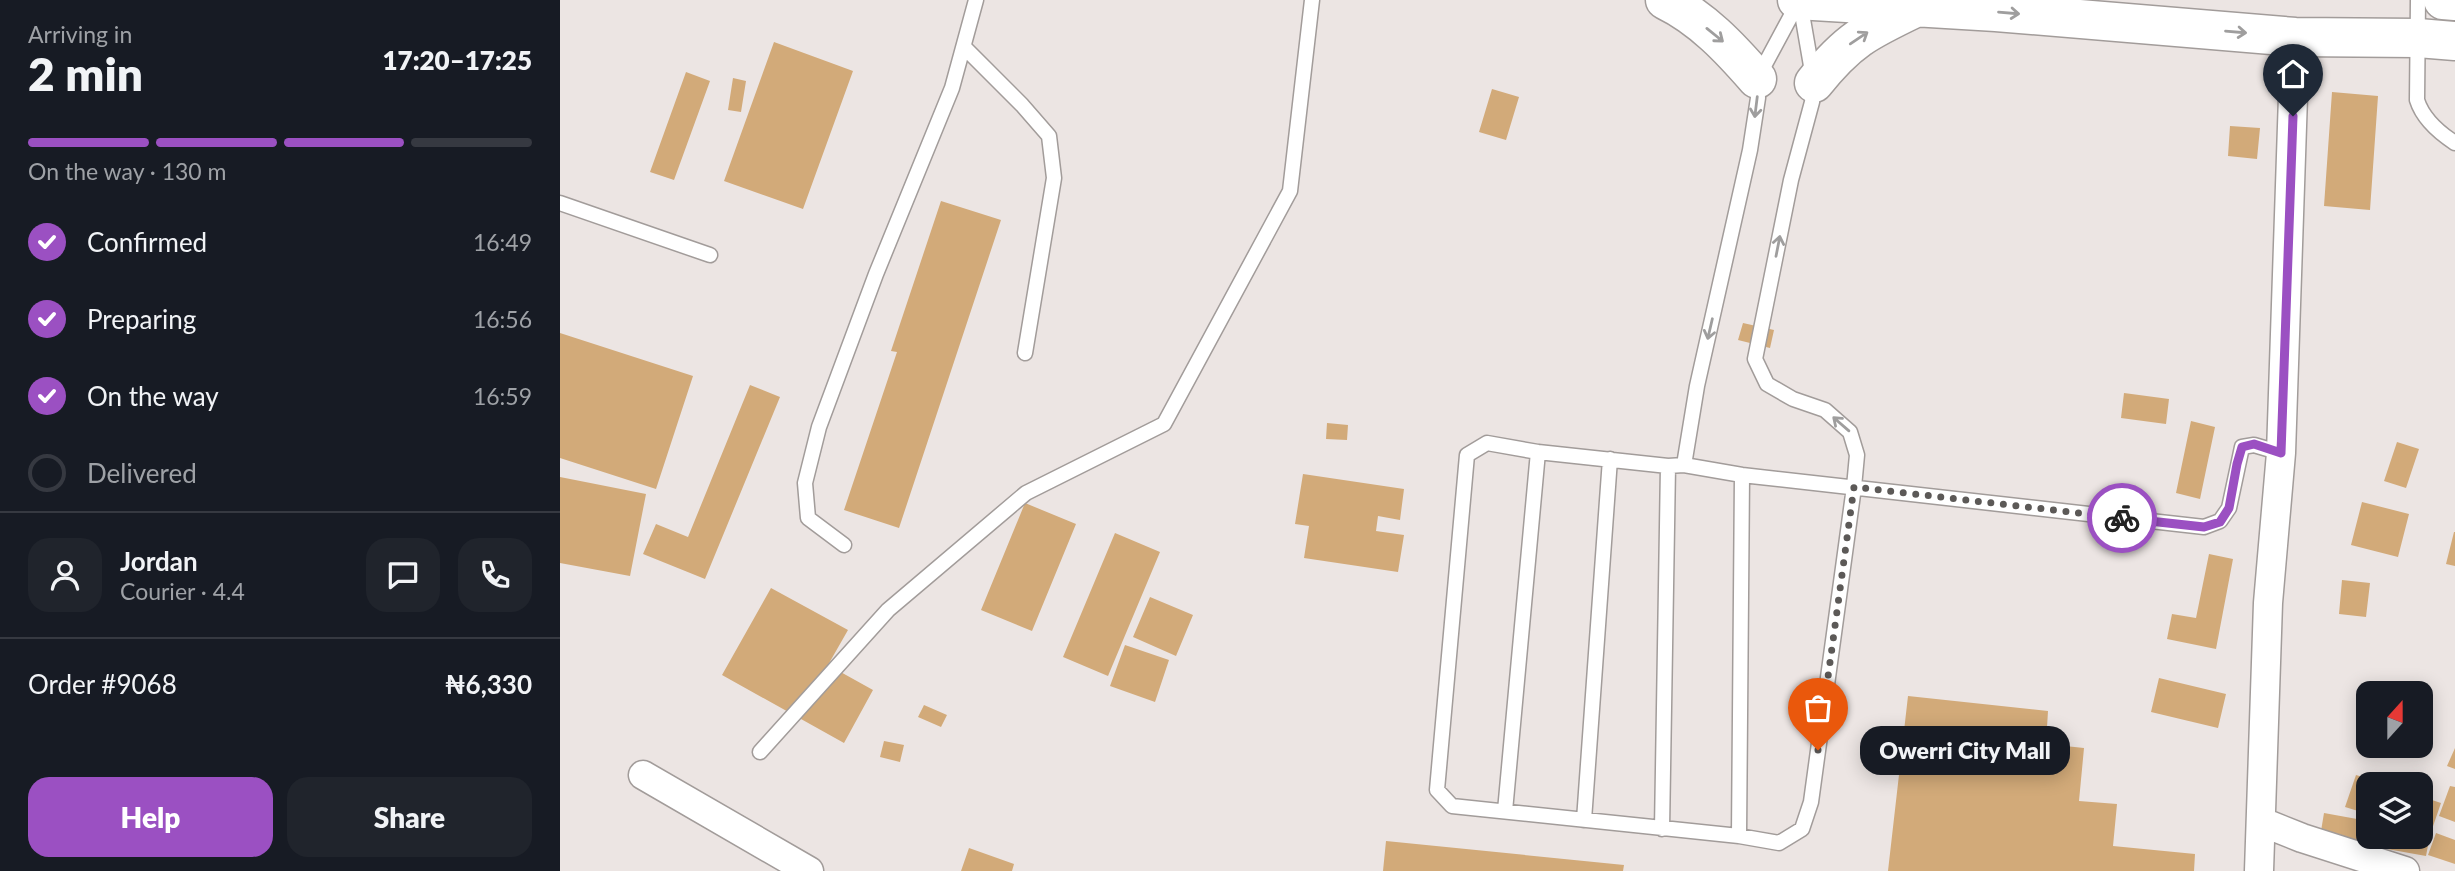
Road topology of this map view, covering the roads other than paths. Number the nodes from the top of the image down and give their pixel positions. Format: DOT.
graph roads {
  1 [pos="976,0"];
  2 [pos="1312,0"];
  3 [pos="1665,0"];
  4 [pos="1799,0"];
  5 [pos="2417,0"];
  6 [pos="2443,0"];
  7 [pos="2455,1"];
  8 [pos="1917,8"];
  9 [pos="2295,37"];
  10 [pos="2418,38"];
  11 [pos="2455,41"];
  12 [pos="965,48"];
  13 [pos="1757,79"];
  14 [pos="1814,83"];
  15 [pos="2455,143"];
  16 [pos="560,203"];
  17 [pos="710,255"];
  18 [pos="1025,353"];
  19 [pos="1538,452"];
  20 [pos="2281,453"];
  21 [pos="1610,459"];
  22 [pos="1684,465"];
  23 [pos="1668,466"];
  24 [pos="1742,475"];
  25 [pos="1854,487"];
  26 [pos="844,545"];
  27 [pos="760,752"];
  28 [pos="643,775"];
  29 [pos="1505,811"];
  30 [pos="1584,820"];
  31 [pos="2262,822"];
  32 [pos="1662,829"];
  33 [pos="1739,836"];
  34 [pos="809,871"];
  35 [pos="2259,871"];
  36 [pos="2405,871"];
  1 -- 12 [label="lane"];
  2 -- 27 [label="lane"];
  3 -- 13 [label="main road, one-way"];
  4 -- 8 [label="main road"];
  4 -- 13 [label="lane"];
  4 -- 14 [label="lane"];
  5 -- 10 [label="lane"];
  6 -- 7 [label="main road"];
  8 -- 9 [label="main road, one-way"];
  14 -- 8 [label="main road, one-way"];
  9 -- 10 [label="main road"];
  9 -- 20 [label="street"];
  10 -- 11 [label="main road"];
  10 -- 15 [label="lane"];
  12 -- 18 [label="lane"];
  12 -- 26 [label="lane"];
  13 -- 22 [label="lane, one-way"];
  25 -- 14 [label="lane, one-way"];
  16 -- 17 [label="lane"];
  19 -- 21 [label="lane"];
  19 -- 29 [label="lane"];
  19 -- 29 [label="lane"];
  20 -- 25 [label="lane"];
  20 -- 31 [label="street"];
  21 -- 23 [label="lane"];
  21 -- 30 [label="lane"];
  22 -- 23 [label="lane"];
  22 -- 24 [label="lane"];
  23 -- 32 [label="lane"];
  24 -- 25 [label="lane"];
  24 -- 33 [label="lane"];
  25 -- 33 [label="lane"];
  28 -- 34 [label="street"];
  29 -- 30 [label="lane"];
  30 -- 32 [label="lane"];
  31 -- 35 [label="street"];
  31 -- 36 [label="street"];
  32 -- 33 [label="lane"];
}
